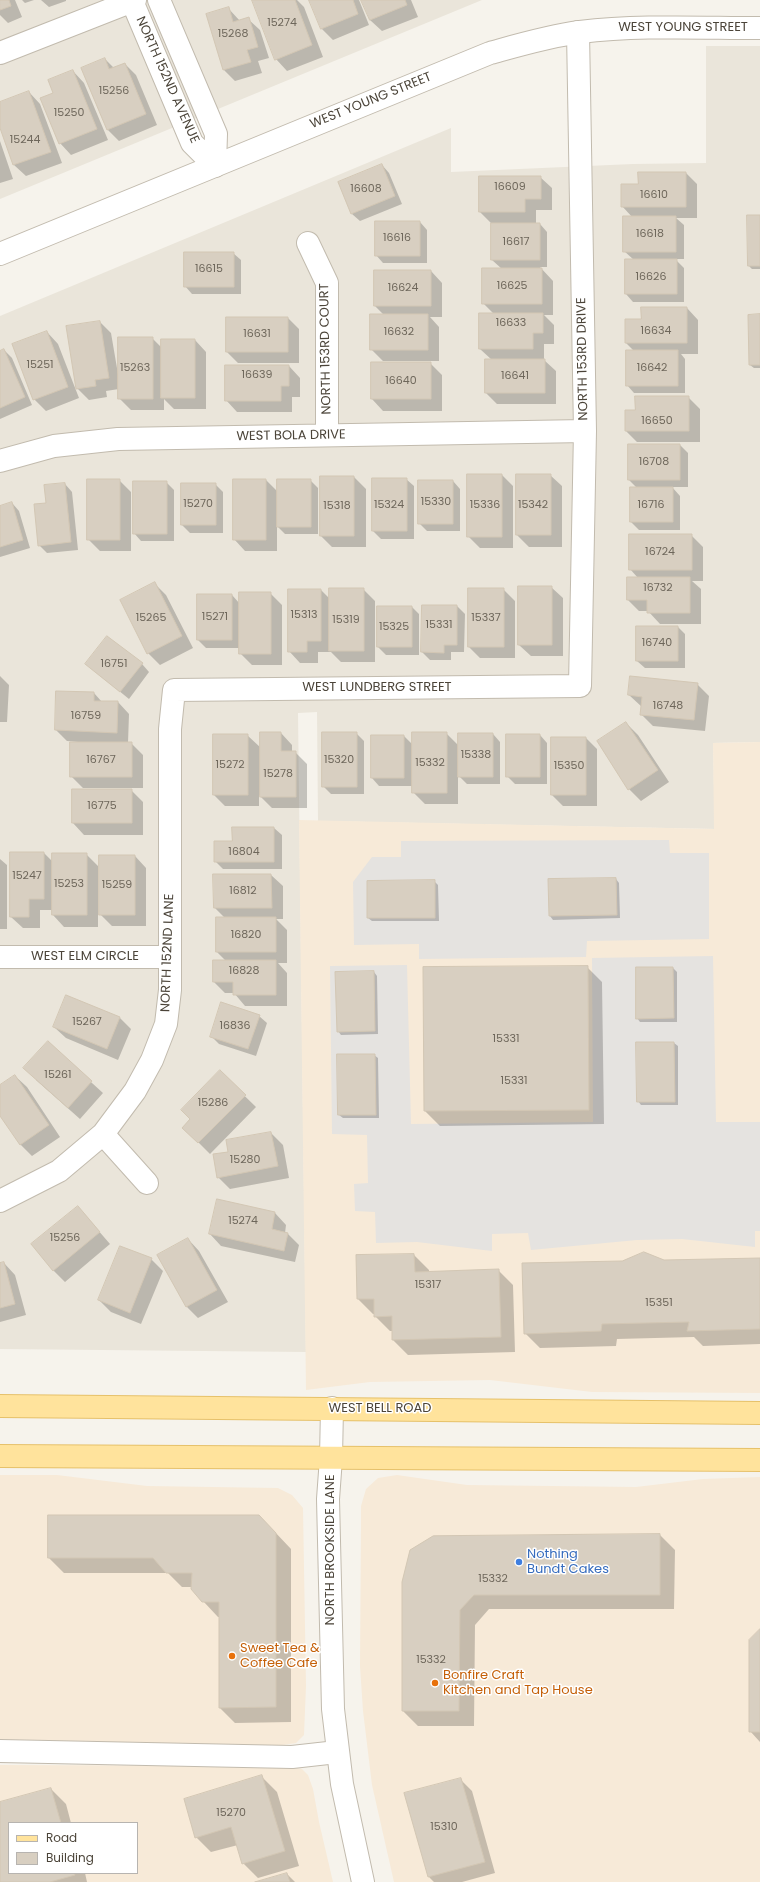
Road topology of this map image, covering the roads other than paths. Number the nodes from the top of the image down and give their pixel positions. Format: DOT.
graph roads {
  1 [pos="134,0"];
  2 [pos="159,0"];
  3 [pos="760,28"];
  4 [pos="578,32"];
  5 [pos="0,53"];
  6 [pos="216,166"];
  7 [pos="308,243"];
  8 [pos="0,254"];
  9 [pos="585,431"];
  10 [pos="327,435"];
  11 [pos="0,461"];
  12 [pos="580,686"];
  13 [pos="174,690"];
  14 [pos="0,957"];
  15 [pos="170,957"];
  16 [pos="104,1134"];
  17 [pos="147,1182"];
  18 [pos="0,1201"];
  19 [pos="0,1406"];
  20 [pos="332,1408"];
  21 [pos="760,1413"];
  22 [pos="0,1456"];
  23 [pos="331,1458"];
  24 [pos="760,1460"];
  25 [pos="0,1751"];
  26 [pos="337,1752"];
  27 [pos="363,1882"];
  1 -- 5 [label="street"];
  1 -- 6 [label="street, NORTH 152ND AVENUE"];
  2 -- 6 [label="street, NORTH 152ND AVENUE"];
  3 -- 4 [label="street, WEST YOUNG STREET"];
  4 -- 6 [label="street, WEST YOUNG STREET"];
  4 -- 9 [label="street, NORTH 153RD DRIVE"];
  6 -- 8 [label="street, WEST YOUNG STREET"];
  7 -- 10 [label="street, NORTH 153RD COURT"];
  9 -- 10 [label="street, WEST BOLA DRIVE"];
  9 -- 12 [label="street, NORTH 153RD DRIVE"];
  10 -- 11 [label="street, WEST BOLA DRIVE"];
  12 -- 13 [label="street, WEST LUNDBERG STREET"];
  13 -- 15 [label="street, NORTH 152ND LANE"];
  14 -- 15 [label="street, WEST ELM CIRCLE"];
  15 -- 16 [label="street, NORTH 152ND LANE"];
  16 -- 17 [label="street"];
  16 -- 18 [label="street, NORTH 152ND LANE"];
  19 -- 20 [label="main road, WEST BELL ROAD"];
  20 -- 21 [label="main road, WEST BELL ROAD"];
  20 -- 23 [label="street, NORTH BROOKSIDE LANE"];
  22 -- 23 [label="main road"];
  23 -- 24 [label="main road"];
  23 -- 26 [label="street, NORTH BROOKSIDE LANE"];
  25 -- 26 [label="street"];
  26 -- 27 [label="street, NORTH BROOKSIDE LANE"];
}
